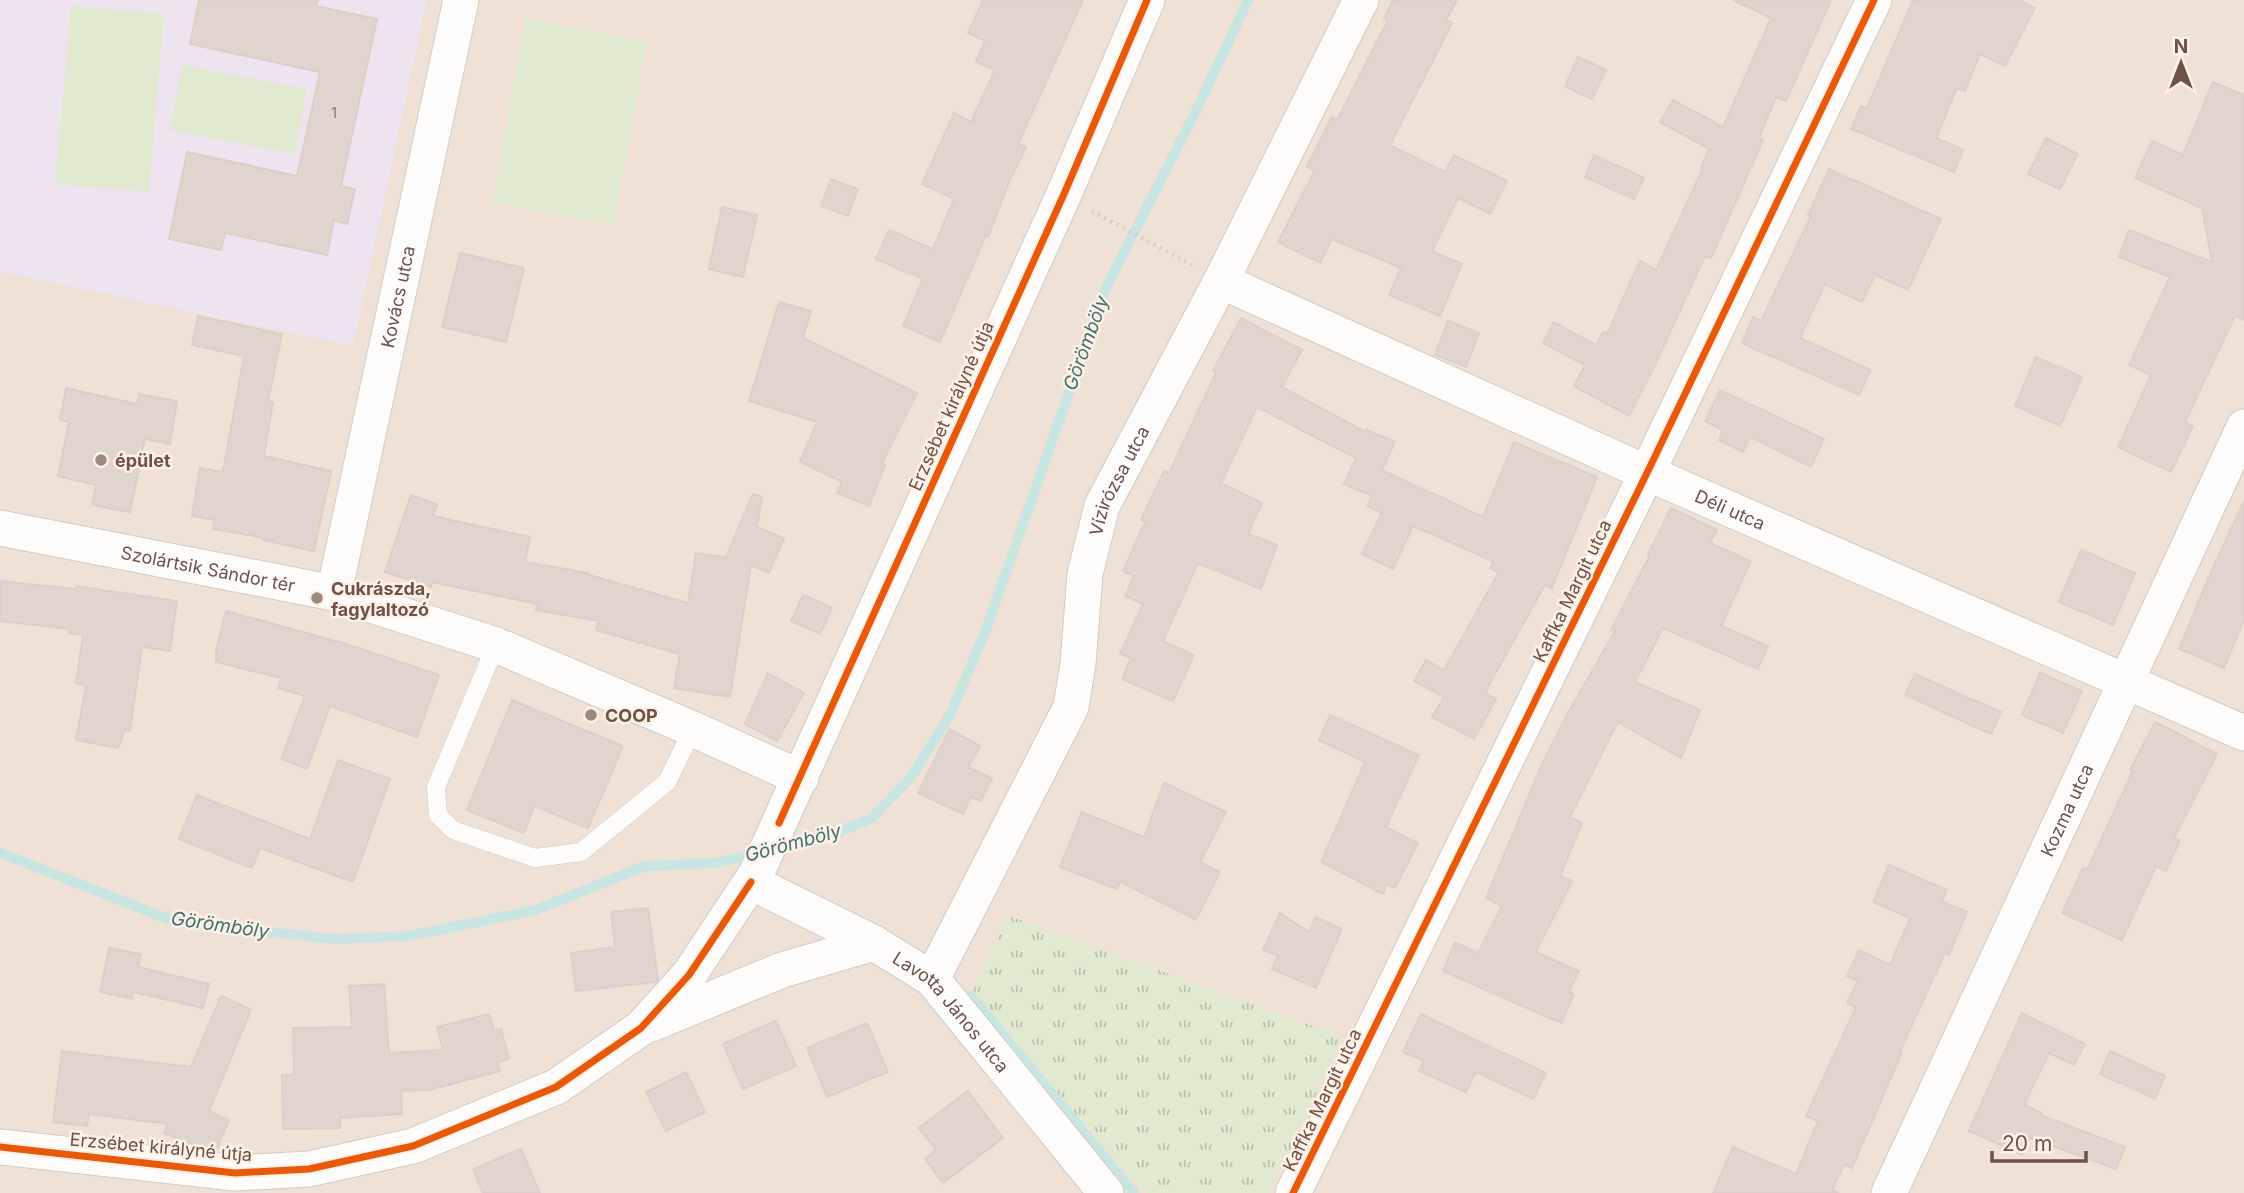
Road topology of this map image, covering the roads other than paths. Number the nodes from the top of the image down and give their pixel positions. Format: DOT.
graph roads {
  1 [pos="461,0"];
  2 [pos="1147,0"];
  3 [pos="1361,0"];
  4 [pos="1874,0"];
  5 [pos="1221,281"];
  6 [pos="2244,427"];
  7 [pos="1647,473"];
  8 [pos="0,528"];
  9 [pos="334,593"];
  10 [pos="496,645"];
  11 [pos="2127,682"];
  12 [pos="693,729"];
  13 [pos="2244,733"];
  14 [pos="801,778"];
  15 [pos="754,878"];
  16 [pos="874,943"];
  17 [pos="932,979"];
  18 [pos="641,1028"];
  19 [pos="0,1147"];
  20 [pos="237,1183"];
  21 [pos="1106,1193"];
  22 [pos="1293,1193"];
  23 [pos="1889,1193"];
  1 -- 9 [label="street, Kovács utca"];
  2 -- 14 [label="street, Erzsébet királyné útja"];
  3 -- 5 [label="street, Vízirózsa utca"];
  4 -- 7 [label="street, Kaffka Margit utca"];
  5 -- 7 [label="street, Déli utca"];
  5 -- 17 [label="street, Vízirózsa utca"];
  6 -- 11 [label="street, Kozma utca"];
  7 -- 11 [label="street, Déli utca"];
  7 -- 22 [label="street, Kaffka Margit utca"];
  8 -- 9 [label="street, Szolártsik Sándor tér"];
  9 -- 10 [label="street, Szolártsik Sándor tér"];
  10 -- 12 [label="street, Szolártsik Sándor tér"];
  10 -- 12 [label="lane"];
  11 -- 13 [label="street, Déli utca"];
  11 -- 23 [label="street, Kozma utca"];
  12 -- 14 [label="street, Szolártsik Sándor tér"];
  14 -- 15 [label="street, Erzsébet királyné útja"];
  15 -- 16 [label="street, Lavotta János utca"];
  15 -- 18 [label="street, Erzsébet királyné útja"];
  16 -- 17 [label="street, Lavotta János utca"];
  16 -- 18 [label="street"];
  17 -- 21 [label="street, Lavotta János utca"];
  18 -- 20 [label="street, Erzsébet királyné útja"];
  19 -- 20 [label="street, Erzsébet királyné útja"];
}
